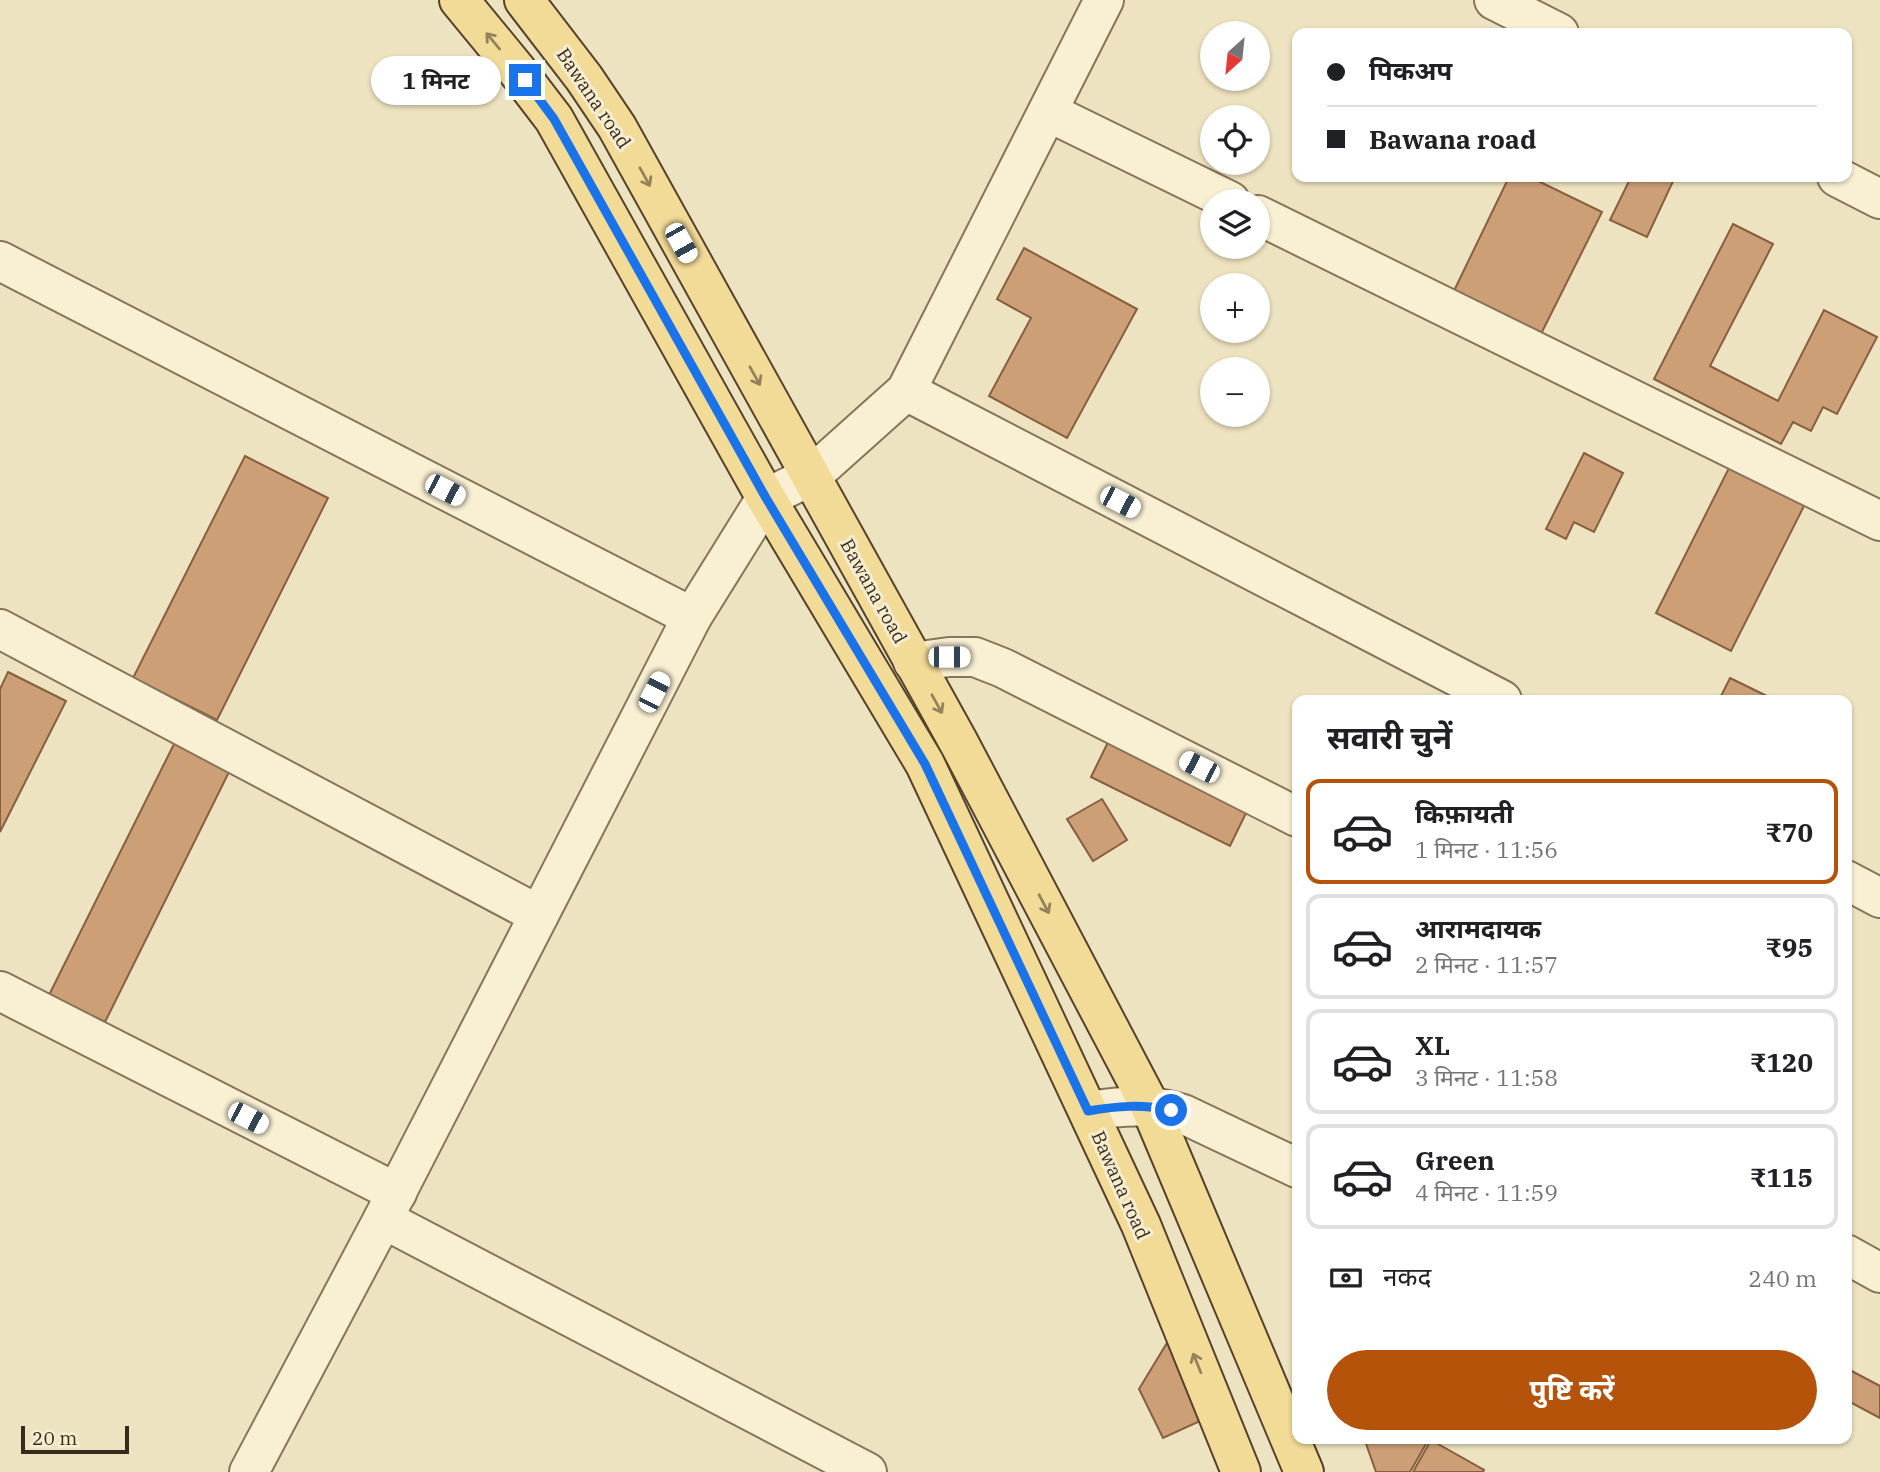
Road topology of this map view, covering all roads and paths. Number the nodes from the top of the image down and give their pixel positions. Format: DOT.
graph roads {
  1 [pos="459,0"];
  2 [pos="524,0"];
  3 [pos="1104,0"];
  4 [pos="1494,0"];
  5 [pos="1549,28"];
  6 [pos="1048,112"];
  7 [pos="1847,182"];
  8 [pos="1205,189"];
  9 [pos="1880,199"];
  10 [pos="1270,221"];
  11 [pos="0,261"];
  12 [pos="905,391"];
  13 [pos="811,476"];
  14 [pos="766,498"];
  15 [pos="1880,521"];
  16 [pos="692,617"];
  17 [pos="0,629"];
  18 [pos="913,662"];
  19 [pos="1492,695"];
  20 [pos="1292,814"];
  21 [pos="1852,883"];
  22 [pos="1880,898"];
  23 [pos="539,915"];
  24 [pos="0,991"];
  25 [pos="1150,1106"];
  26 [pos="1088,1111"];
  27 [pos="1292,1166"];
  28 [pos="390,1206"];
  29 [pos="1852,1257"];
  30 [pos="1880,1273"];
  31 [pos="1273,1397"];
  32 [pos="1217,1414"];
  33 [pos="1292,1443"];
  34 [pos="1292,1444"];
  35 [pos="249,1472"];
  36 [pos="867,1472"];
  37 [pos="1241,1472"];
  38 [pos="1304,1472"];
  14 -- 1 [label="main road, Bawana road, one-way"];
  2 -- 13 [label="main road, Bawana road, one-way"];
  3 -- 6 [label="street"];
  4 -- 5 [label="street"];
  6 -- 8 [label="street"];
  6 -- 12 [label="street"];
  7 -- 9 [label="street"];
  10 -- 15 [label="street"];
  11 -- 16 [label="street"];
  12 -- 13 [label="street"];
  12 -- 19 [label="street"];
  13 -- 14 [label="street"];
  13 -- 18 [label="main road, Bawana road"];
  14 -- 16 [label="street"];
  14 -- 26 [label="main road, Bawana road"];
  16 -- 23 [label="street"];
  17 -- 23 [label="street"];
  18 -- 20 [label="street"];
  18 -- 25 [label="main road, Bawana road, one-way"];
  21 -- 22 [label="street"];
  23 -- 28 [label="street"];
  24 -- 28 [label="street"];
  25 -- 26 [label="street"];
  25 -- 27 [label="street"];
  25 -- 31 [label="main road, Bawana road"];
  32 -- 26 [label="main road, Bawana road, one-way"];
  28 -- 35 [label="street"];
  28 -- 36 [label="street"];
  29 -- 30 [label="street"];
  31 -- 32 [label="main road"];
  31 -- 33 [label="main road, Bawana road"];
  32 -- 37 [label="main road, Bawana road"];
  34 -- 38 [label="main road, Bawana road"];
}
